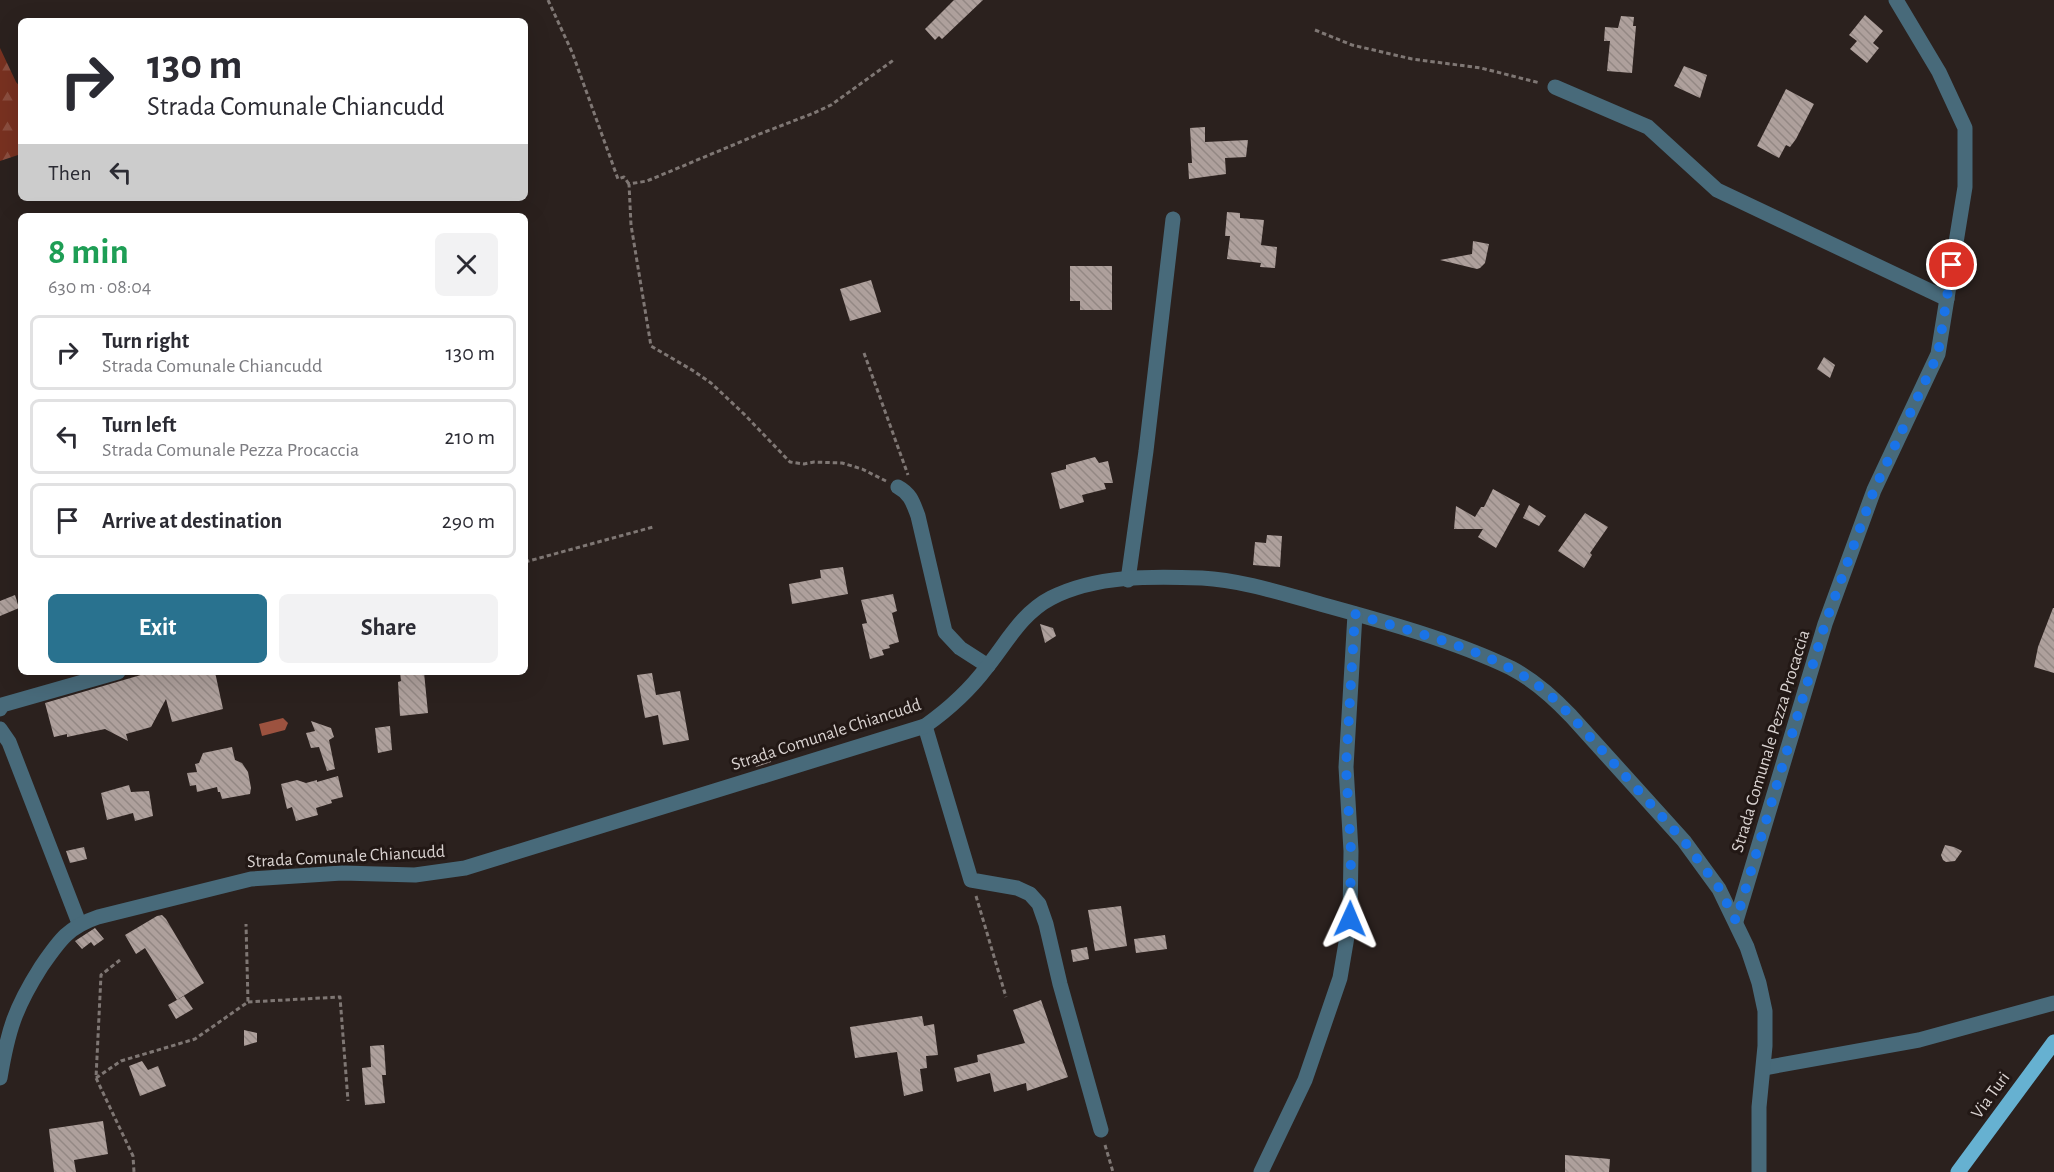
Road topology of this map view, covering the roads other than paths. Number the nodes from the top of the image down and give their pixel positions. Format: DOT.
graph roads {
  1 [pos="1896,0"];
  2 [pos="1555,87"];
  3 [pos="1173,219"];
  4 [pos="1947,299"];
  5 [pos="898,487"];
  6 [pos="1128,580"];
  7 [pos="1355,614"];
  8 [pos="988,666"];
  9 [pos="107,675"];
  10 [pos="0,709"];
  11 [pos="925,726"];
  12 [pos="0,729"];
  13 [pos="1736,921"];
  14 [pos="79,924"];
  15 [pos="2054,1003"];
  16 [pos="2054,1042"];
  17 [pos="1764,1068"];
  18 [pos="0,1078"];
  19 [pos="1101,1130"];
  20 [pos="1261,1172"];
  21 [pos="1759,1172"];
  22 [pos="1958,1172"];
  1 -- 4 [label="street, Strada Comunale Pezza Procaccia"];
  2 -- 4 [label="street"];
  3 -- 6 [label="street"];
  4 -- 13 [label="street, Strada Comunale Pezza Procaccia"];
  5 -- 8 [label="street"];
  6 -- 7 [label="street, Strada Comunale Chiancudd"];
  6 -- 8 [label="street, Strada Comunale Chiancudd"];
  7 -- 13 [label="street, Strada Comunale Chiancudd"];
  7 -- 20 [label="street"];
  8 -- 11 [label="street, Strada Comunale Chiancudd"];
  9 -- 10 [label="street"];
  11 -- 14 [label="street, Strada Comunale Chiancudd"];
  11 -- 19 [label="street"];
  12 -- 14 [label="street"];
  13 -- 17 [label="street, Strada Comunale Chiancudd"];
  14 -- 18 [label="street, Strada Comunale Chiancudd"];
  15 -- 17 [label="street"];
  16 -- 22 [label="main road, Via Turi"];
  17 -- 21 [label="street, Strada Comunale Chiancudd"];
}
